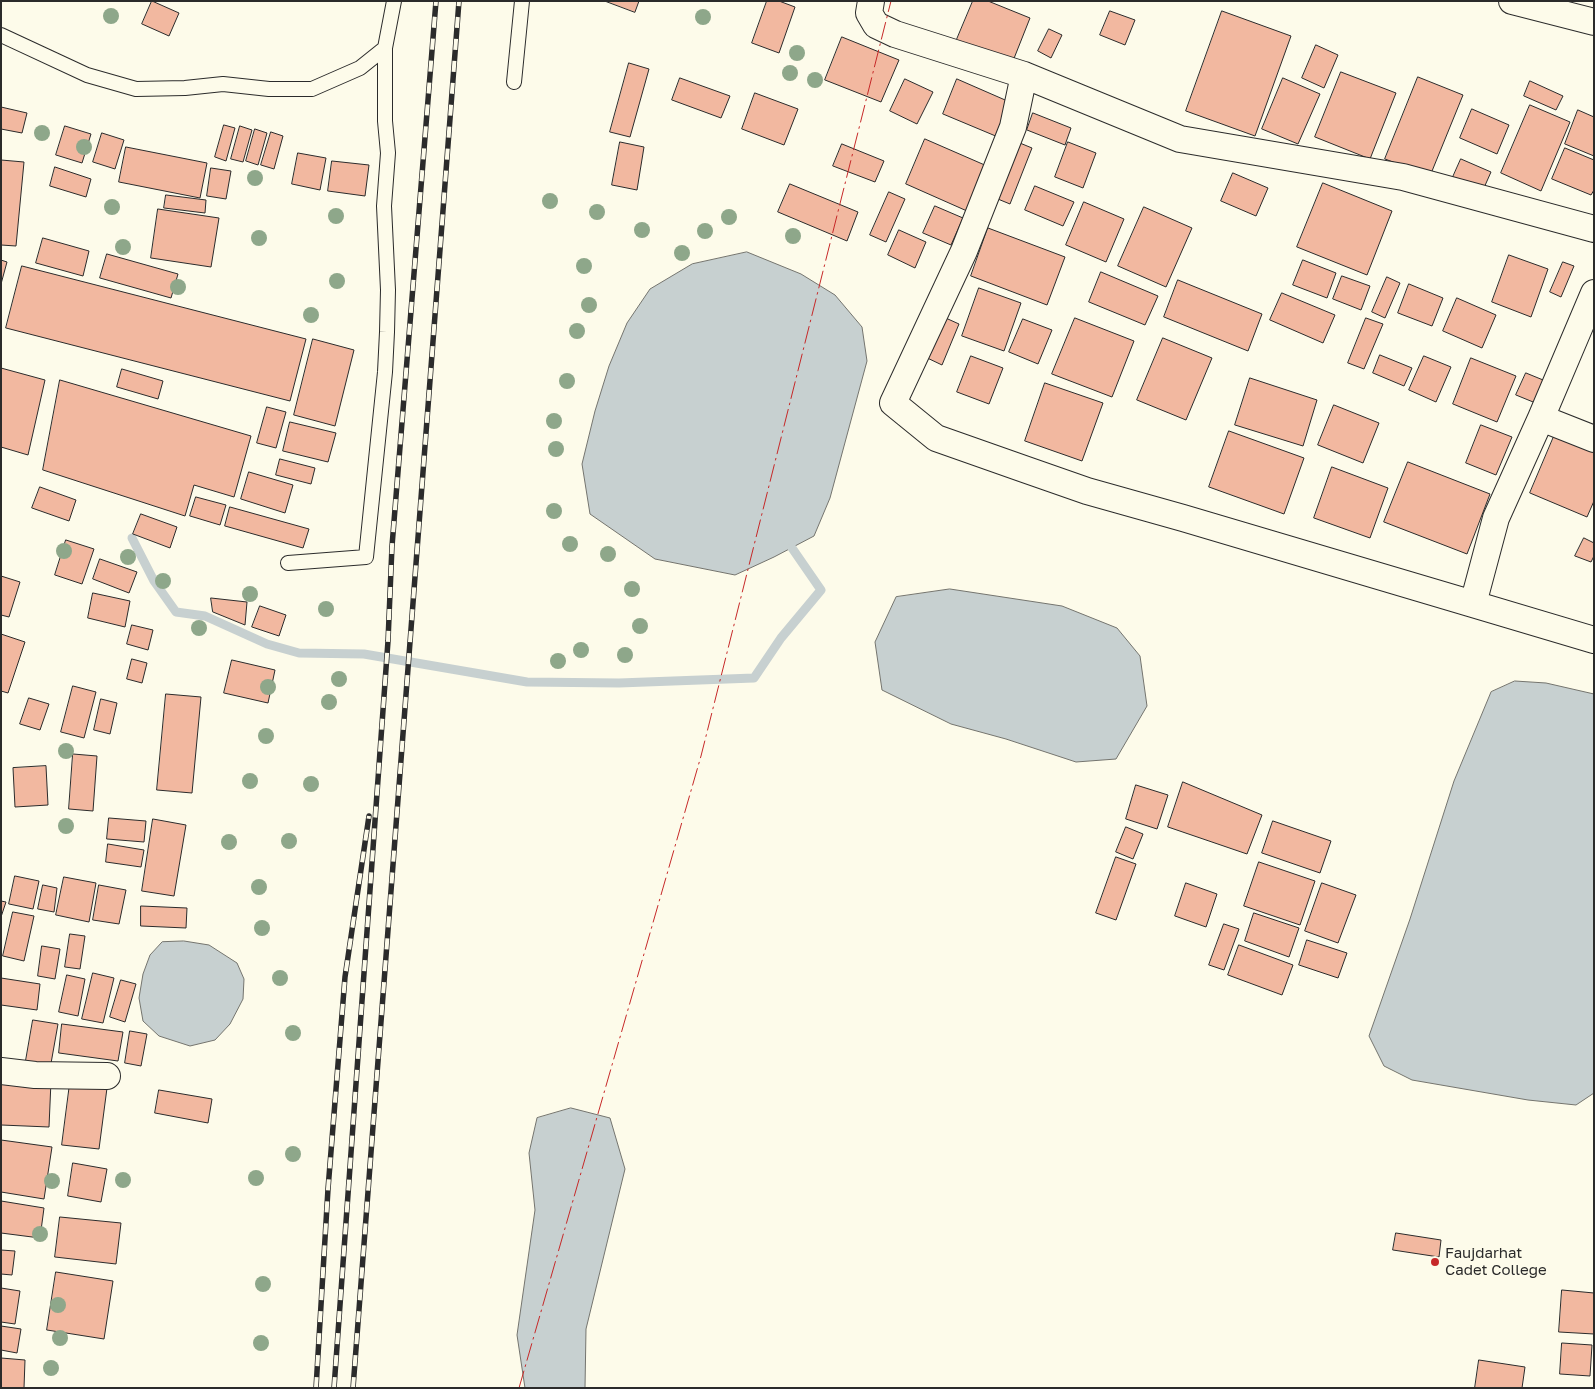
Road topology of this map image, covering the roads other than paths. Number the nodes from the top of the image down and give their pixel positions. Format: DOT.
graph roads {
  1 [pos="394,1"];
  2 [pos="522,1"];
  3 [pos="871,1"];
  4 [pos="1512,1"];
  5 [pos="1594,22"];
  6 [pos="1,35"];
  7 [pos="385,48"];
  8 [pos="1024,75"];
  9 [pos="514,82"];
  10 [pos="1594,229"];
  11 [pos="1594,293"];
  12 [pos="1541,418"];
  13 [pos="1594,439"];
  14 [pos="288,563"];
  15 [pos="1473,604"];
  16 [pos="1594,640"];
  17 [pos="1,1072"];
  18 [pos="107,1076"];
  1 -- 7 [label="lane"];
  2 -- 9 [label="lane"];
  3 -- 8 [label="street"];
  4 -- 5 [label="street"];
  6 -- 7 [label="lane"];
  7 -- 14 [label="lane"];
  8 -- 10 [label="street"];
  8 -- 15 [label="street"];
  11 -- 12 [label="street"];
  12 -- 13 [label="street"];
  12 -- 15 [label="street"];
  15 -- 16 [label="street"];
  17 -- 18 [label="street"];
}
